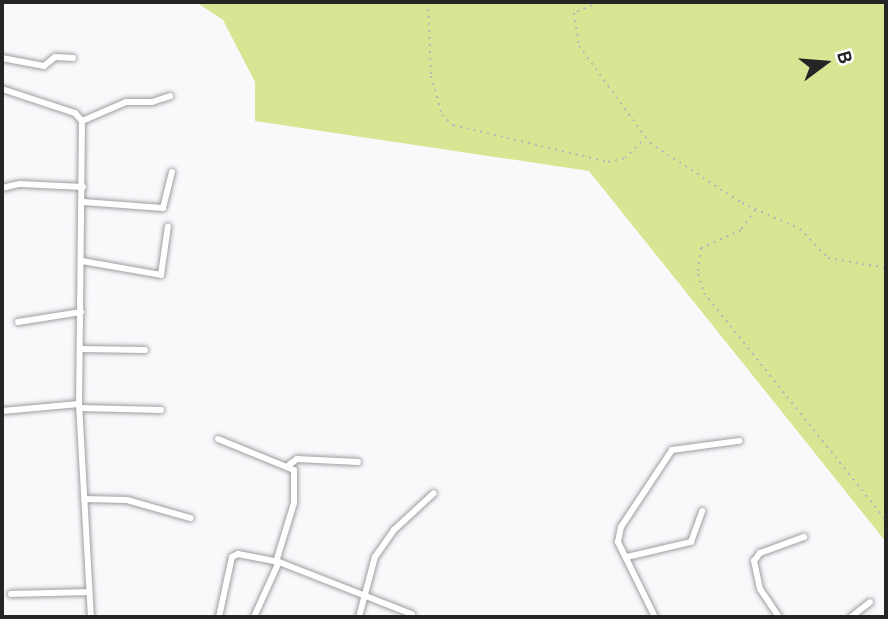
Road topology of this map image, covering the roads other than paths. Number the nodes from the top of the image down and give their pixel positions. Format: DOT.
graph roads {
  1 [pos="2,58"];
  2 [pos="73,58"];
  3 [pos="2,89"];
  4 [pos="170,96"];
  5 [pos="82,121"];
  6 [pos="172,172"];
  7 [pos="83,187"];
  8 [pos="2,188"];
  9 [pos="83,202"];
  10 [pos="168,226"];
  11 [pos="82,261"];
  12 [pos="81,313"];
  13 [pos="18,322"];
  14 [pos="80,349"];
  15 [pos="145,350"];
  16 [pos="80,406"];
  17 [pos="161,410"];
  18 [pos="2,411"];
  19 [pos="218,439"];
  20 [pos="739,441"];
  21 [pos="358,463"];
  22 [pos="289,465"];
  23 [pos="434,493"];
  24 [pos="85,499"];
  25 [pos="702,511"];
  26 [pos="190,517"];
  27 [pos="804,537"];
  28 [pos="626,557"];
  29 [pos="278,562"];
  30 [pos="89,592"];
  31 [pos="11,594"];
  32 [pos="362,597"];
  33 [pos="870,602"];
  34 [pos="412,614"];
  35 [pos="91,617"];
  36 [pos="219,617"];
  37 [pos="254,617"];
  38 [pos="359,617"];
  39 [pos="655,617"];
  40 [pos="780,617"];
  41 [pos="787,617"];
  42 [pos="851,617"];
  1 -- 2 [label="street"];
  3 -- 5 [label="street"];
  4 -- 5 [label="street"];
  5 -- 7 [label="street"];
  6 -- 9 [label="street"];
  7 -- 8 [label="street"];
  7 -- 9 [label="street"];
  9 -- 11 [label="street"];
  10 -- 11 [label="street"];
  11 -- 12 [label="street"];
  12 -- 13 [label="street"];
  12 -- 14 [label="street"];
  14 -- 15 [label="street"];
  14 -- 16 [label="street"];
  16 -- 17 [label="street"];
  16 -- 18 [label="street"];
  16 -- 24 [label="street"];
  19 -- 22 [label="street"];
  20 -- 28 [label="street"];
  21 -- 22 [label="street"];
  22 -- 29 [label="street"];
  23 -- 32 [label="street"];
  24 -- 26 [label="street"];
  24 -- 30 [label="street"];
  25 -- 28 [label="street"];
  27 -- 40 [label="street"];
  28 -- 39 [label="street"];
  29 -- 32 [label="street"];
  29 -- 36 [label="street"];
  29 -- 37 [label="street"];
  30 -- 31 [label="street"];
  30 -- 35 [label="street"];
  32 -- 34 [label="street"];
  32 -- 38 [label="street"];
  33 -- 42 [label="street"];
  40 -- 41 [label="street"];
}
